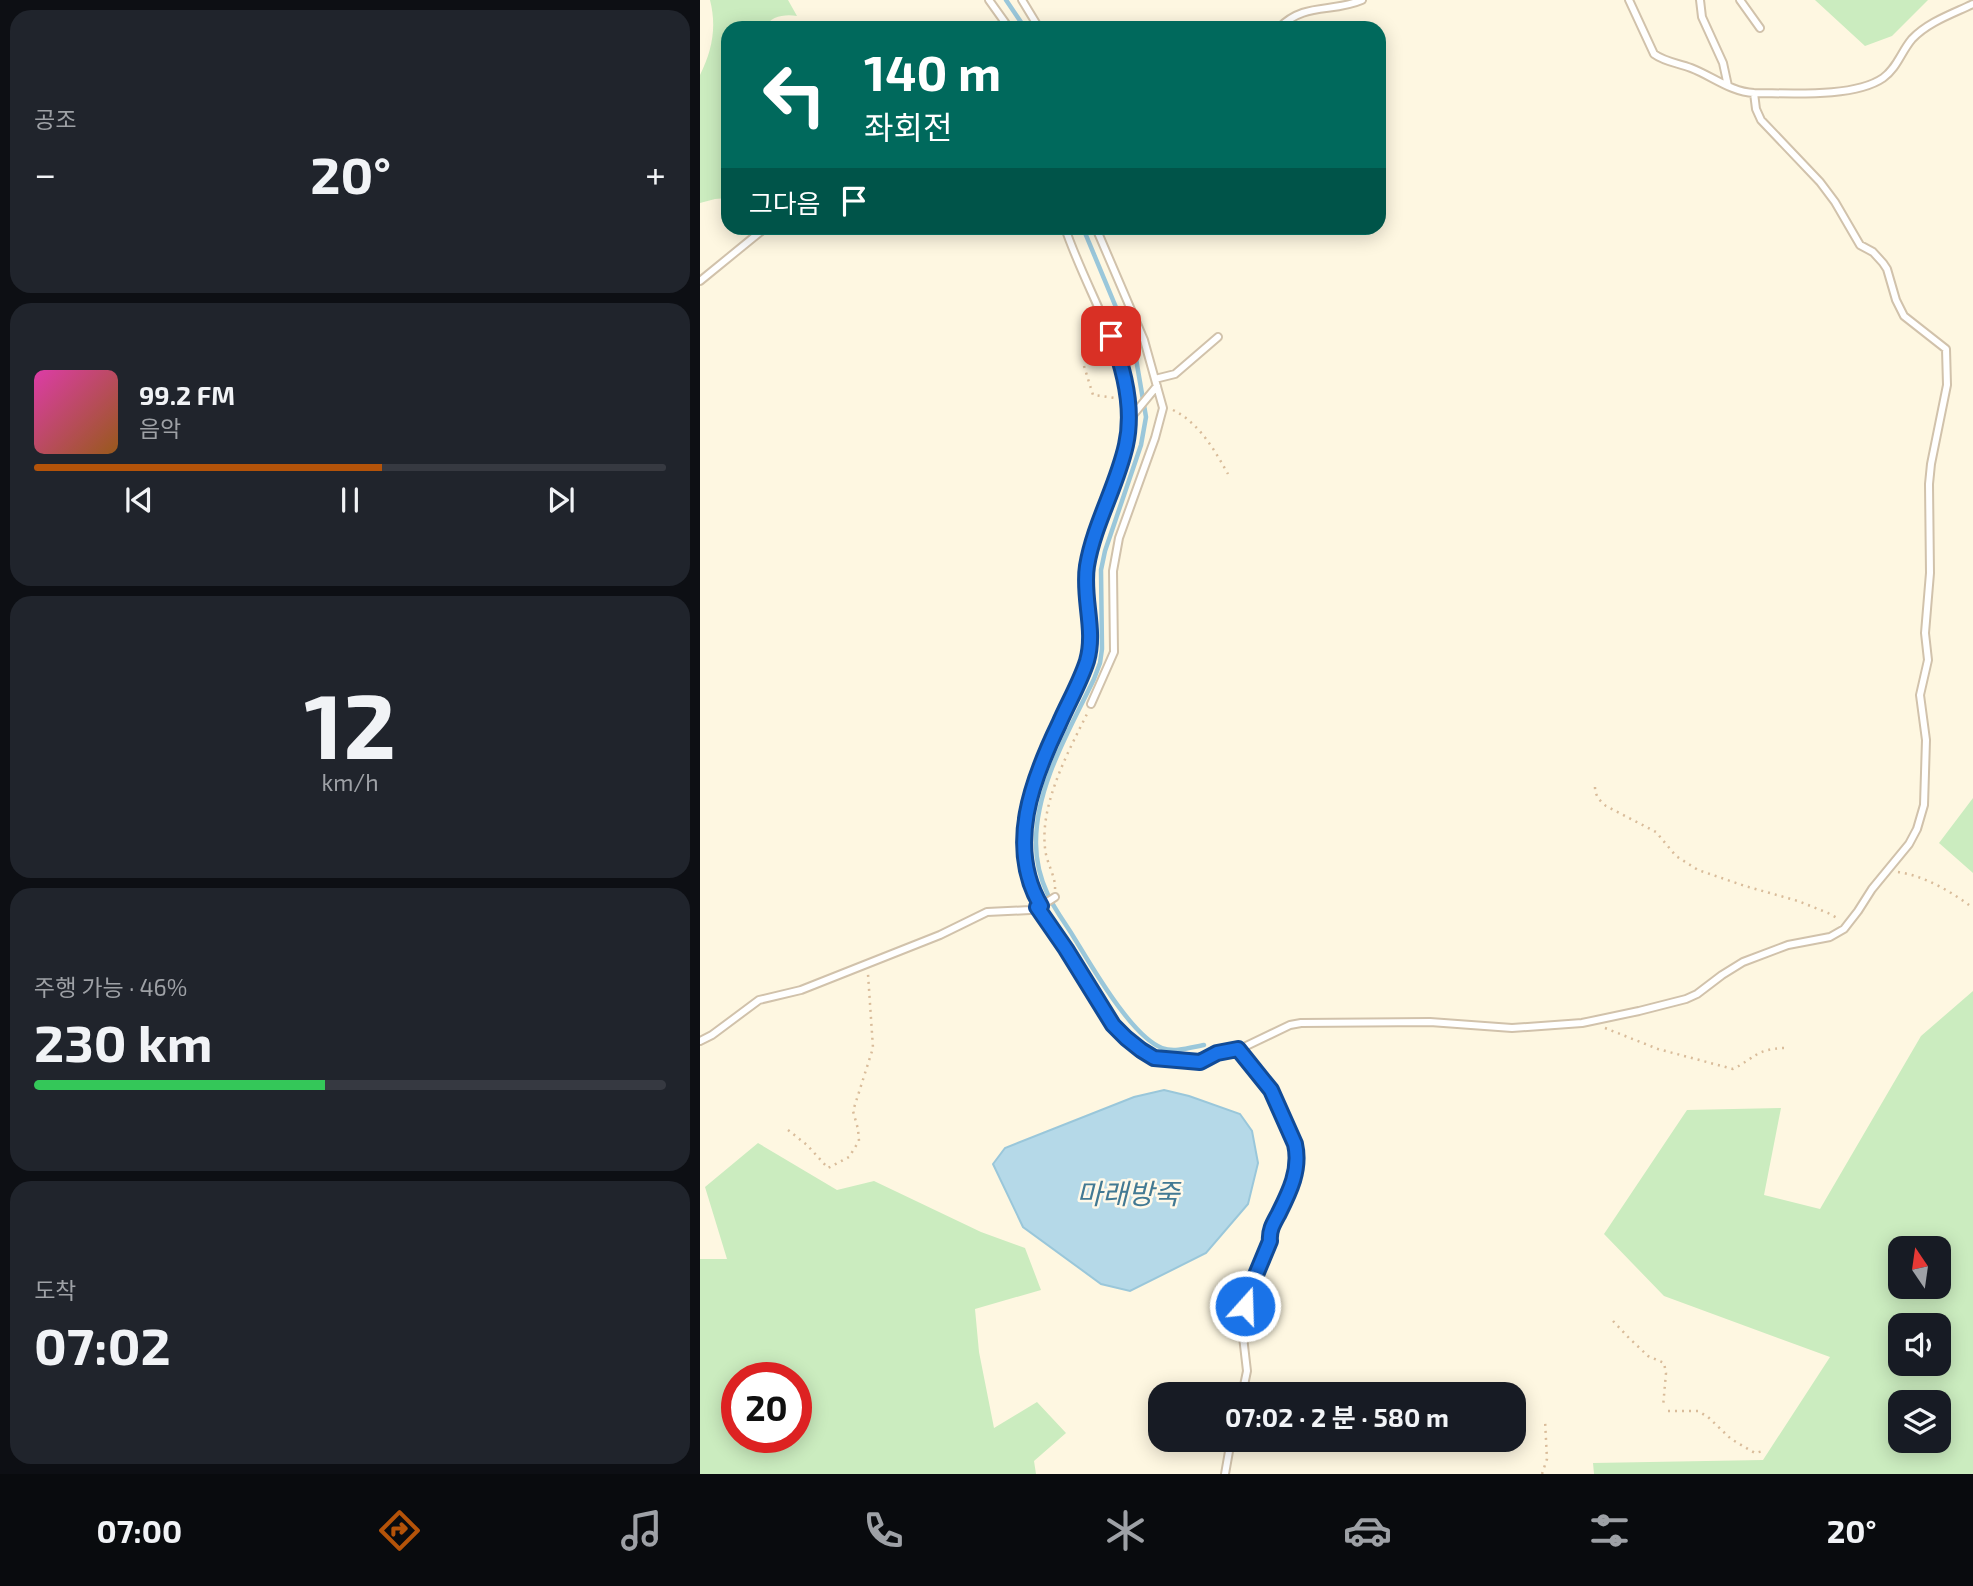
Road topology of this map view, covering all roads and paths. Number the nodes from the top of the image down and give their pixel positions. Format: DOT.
graph roads {
  1 [pos="989,0"];
  2 [pos="1023,0"];
  3 [pos="1362,0"];
  4 [pos="1629,0"];
  5 [pos="1700,0"];
  6 [pos="1740,0"];
  7 [pos="1973,4"];
  8 [pos="1004,21"];
  9 [pos="1035,21"];
  10 [pos="1286,21"];
  11 [pos="1760,28"];
  12 [pos="1728,86"];
  13 [pos="1754,93"];
  14 [pos="756,235"];
  15 [pos="1068,235"];
  16 [pos="1099,235"];
  17 [pos="700,281"];
  18 [pos="1218,337"];
  19 [pos="1084,366"];
  20 [pos="1156,383"];
  21 [pos="1127,399"];
  22 [pos="1163,408"];
  23 [pos="1128,421"];
  24 [pos="1228,474"];
  25 [pos="1091,704"];
  26 [pos="1595,788"];
  27 [pos="1886,872"];
  28 [pos="1055,897"];
  29 [pos="1039,906"];
  30 [pos="1973,908"];
  31 [pos="1840,932"];
  32 [pos="868,964"];
  33 [pos="1605,1028"];
  34 [pos="700,1041"];
  35 [pos="1784,1048"];
  36 [pos="1238,1049"];
  37 [pos="788,1130"];
  38 [pos="1613,1321"];
  39 [pos="1245,1382"];
  40 [pos="1663,1407"];
  41 [pos="1668,1411"];
  42 [pos="1545,1420"];
  43 [pos="1763,1451"];
  44 [pos="1229,1452"];
  45 [pos="1224,1474"];
  46 [pos="1542,1474"];
  1 -- 8 [label="lane"];
  2 -- 9 [label="lane"];
  3 -- 10 [label="lane"];
  4 -- 12 [label="lane"];
  5 -- 12 [label="lane"];
  6 -- 11 [label="lane"];
  7 -- 13 [label="lane"];
  12 -- 13 [label="lane"];
  13 -- 27 [label="lane"];
  14 -- 17 [label="lane"];
  15 -- 21 [label="lane"];
  16 -- 20 [label="lane"];
  18 -- 20 [label="lane"];
  19 -- 21 [label="path"];
  20 -- 22 [label="lane"];
  20 -- 23 [label="lane"];
  21 -- 23 [label="lane"];
  22 -- 24 [label="path"];
  22 -- 25 [label="lane"];
  23 -- 29 [label="lane"];
  25 -- 28 [label="path"];
  26 -- 31 [label="path"];
  27 -- 30 [label="path"];
  27 -- 31 [label="lane"];
  28 -- 29 [label="lane"];
  29 -- 32 [label="lane"];
  29 -- 36 [label="lane"];
  31 -- 36 [label="lane"];
  32 -- 34 [label="lane"];
  32 -- 37 [label="path"];
  33 -- 35 [label="path"];
  36 -- 39 [label="lane"];
  38 -- 40 [label="path"];
  41 -- 43 [label="path"];
  42 -- 46 [label="path"];
  44 -- 45 [label="lane"];
}
